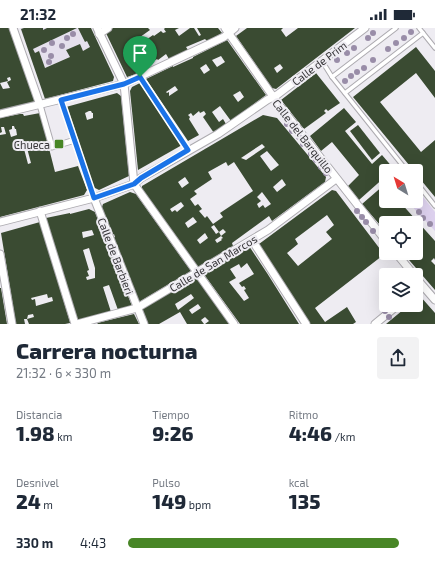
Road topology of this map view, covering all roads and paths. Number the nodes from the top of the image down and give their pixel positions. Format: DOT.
graph roads {
  1 [pos="14,28"];
  2 [pos="108,28"];
  3 [pos="235,28"];
  4 [pos="365,28"];
  5 [pos="396,28"];
  6 [pos="419,28"];
  7 [pos="98,31"];
  8 [pos="227,31"];
  9 [pos="423,33"];
  10 [pos="435,48"];
  11 [pos="322,61"];
  12 [pos="140,77"];
  13 [pos="332,77"];
  14 [pos="124,84"];
  15 [pos="345,93"];
  16 [pos="273,97"];
  17 [pos="61,100"];
  18 [pos="40,105"];
  19 [pos="0,114"];
  20 [pos="75,140"];
  21 [pos="188,150"];
  22 [pos="401,164"];
  23 [pos="336,179"];
  24 [pos="134,184"];
  25 [pos="423,191"];
  26 [pos="94,198"];
  27 [pos="435,206"];
  28 [pos="40,211"];
  29 [pos="0,222"];
  30 [pos="379,232"];
  31 [pos="252,240"];
  32 [pos="0,254"];
  33 [pos="197,272"];
  34 [pos="423,287"];
  35 [pos="435,300"];
  36 [pos="137,308"];
  37 [pos="390,312"];
  38 [pos="12,324"];
  39 [pos="76,324"];
  40 [pos="144,324"];
  41 [pos="234,324"];
  42 [pos="306,324"];
  43 [pos="375,324"];
  1 -- 18 [label="street"];
  2 -- 7 [label="street"];
  3 -- 8 [label="street"];
  4 -- 11 [label="street, Calle de Prim"];
  5 -- 13 [label="lane"];
  6 -- 9 [label="lane"];
  7 -- 14 [label="street"];
  8 -- 12 [label="street"];
  8 -- 16 [label="street, Calle del Barquillo"];
  9 -- 10 [label="lane"];
  9 -- 15 [label="lane"];
  11 -- 13 [label="lane"];
  11 -- 16 [label="street, Calle de Prim"];
  12 -- 14 [label="street"];
  12 -- 21 [label="street"];
  13 -- 15 [label="lane"];
  14 -- 17 [label="street"];
  14 -- 24 [label="street"];
  15 -- 22 [label="lane"];
  16 -- 21 [label="street, Calle de Prim"];
  16 -- 23 [label="street, Calle del Barquillo"];
  17 -- 18 [label="street"];
  17 -- 20 [label="street, Calle de Barbieri"];
  18 -- 19 [label="street"];
  18 -- 20 [label="street"];
  20 -- 26 [label="street, Calle de Barbieri"];
  21 -- 24 [label="street, Calle de Prim"];
  23 -- 30 [label="street, Calle del Barquillo"];
  23 -- 31 [label="street, Calle de San Marcos"];
  24 -- 26 [label="street, Calle de Prim"];
  24 -- 33 [label="street"];
  25 -- 27 [label="lane"];
  26 -- 28 [label="street, Calle de Prim"];
  26 -- 36 [label="street, Calle de Barbieri"];
  28 -- 29 [label="street, Calle de Prim"];
  28 -- 39 [label="street"];
  31 -- 33 [label="street, Calle de San Marcos"];
  31 -- 42 [label="street"];
  32 -- 38 [label="street"];
  33 -- 36 [label="street, Calle de San Marcos"];
  33 -- 41 [label="street"];
  34 -- 35 [label="street"];
  36 -- 39 [label="street, Calle de San Marcos"];
  36 -- 40 [label="street, Calle de Barbieri"];
  37 -- 43 [label="street"];
}
